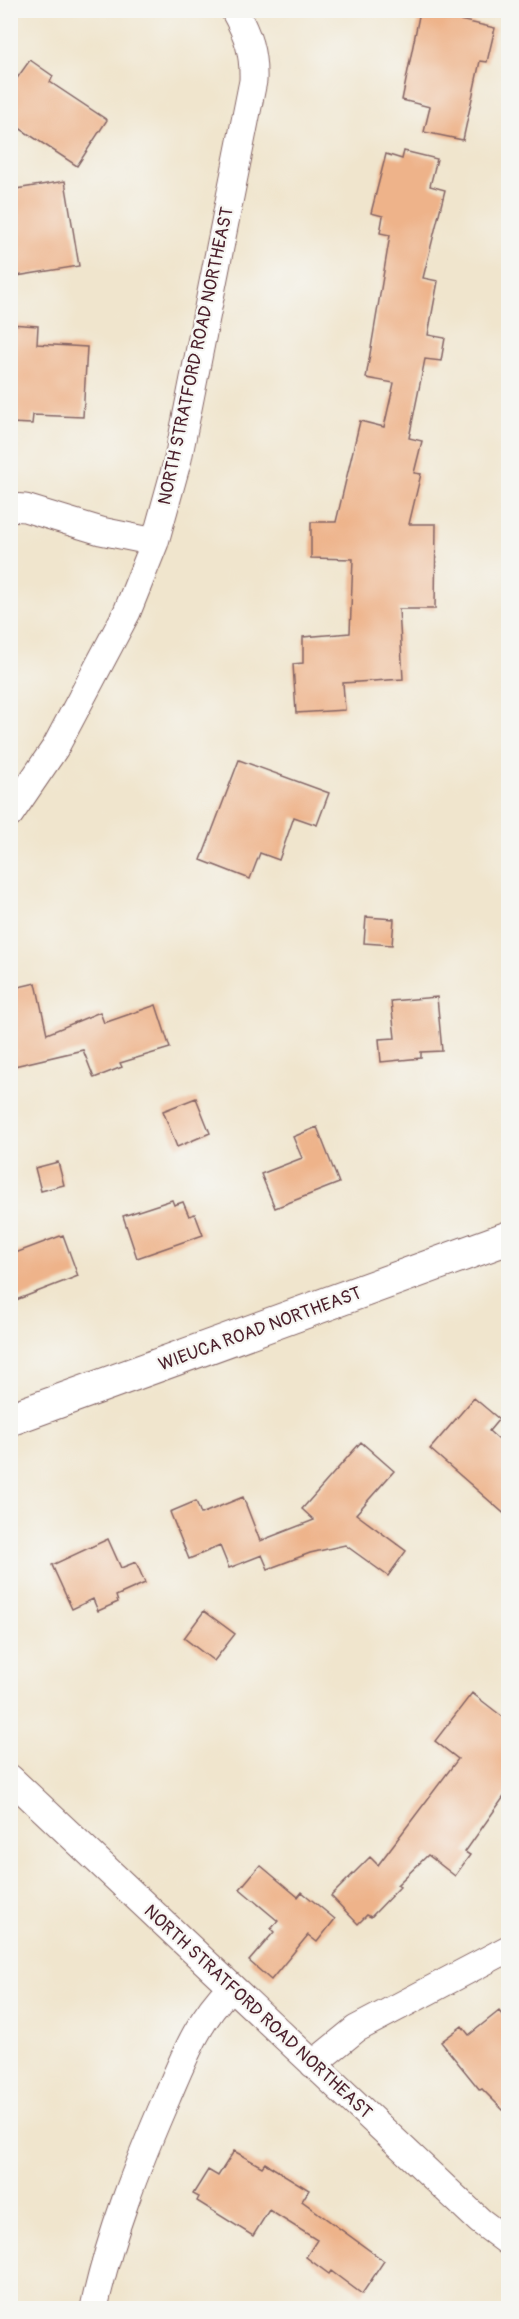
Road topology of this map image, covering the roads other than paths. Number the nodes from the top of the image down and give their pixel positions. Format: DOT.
graph roads {
  1 [pos="234,10"];
  2 [pos="10,507"];
  3 [pos="155,542"];
  4 [pos="10,814"];
  5 [pos="508,1238"];
  6 [pos="10,1419"];
  7 [pos="10,1778"];
  8 [pos="508,1949"];
  9 [pos="231,1987"];
  10 [pos="313,2064"];
  11 [pos="508,2242"];
  12 [pos="94,2308"];
  1 -- 3 [label="street, NORTH STRATFORD ROAD NORTHEAST"];
  2 -- 3 [label="street"];
  3 -- 4 [label="street, NORTH STRATFORD ROAD NORTHEAST"];
  5 -- 6 [label="street, WIEUCA ROAD NORTHEAST"];
  7 -- 9 [label="street, NORTH STRATFORD ROAD NORTHEAST"];
  8 -- 10 [label="street"];
  9 -- 10 [label="street, NORTH STRATFORD ROAD NORTHEAST"];
  9 -- 12 [label="street"];
  10 -- 11 [label="street, NORTH STRATFORD ROAD NORTHEAST"];
}
